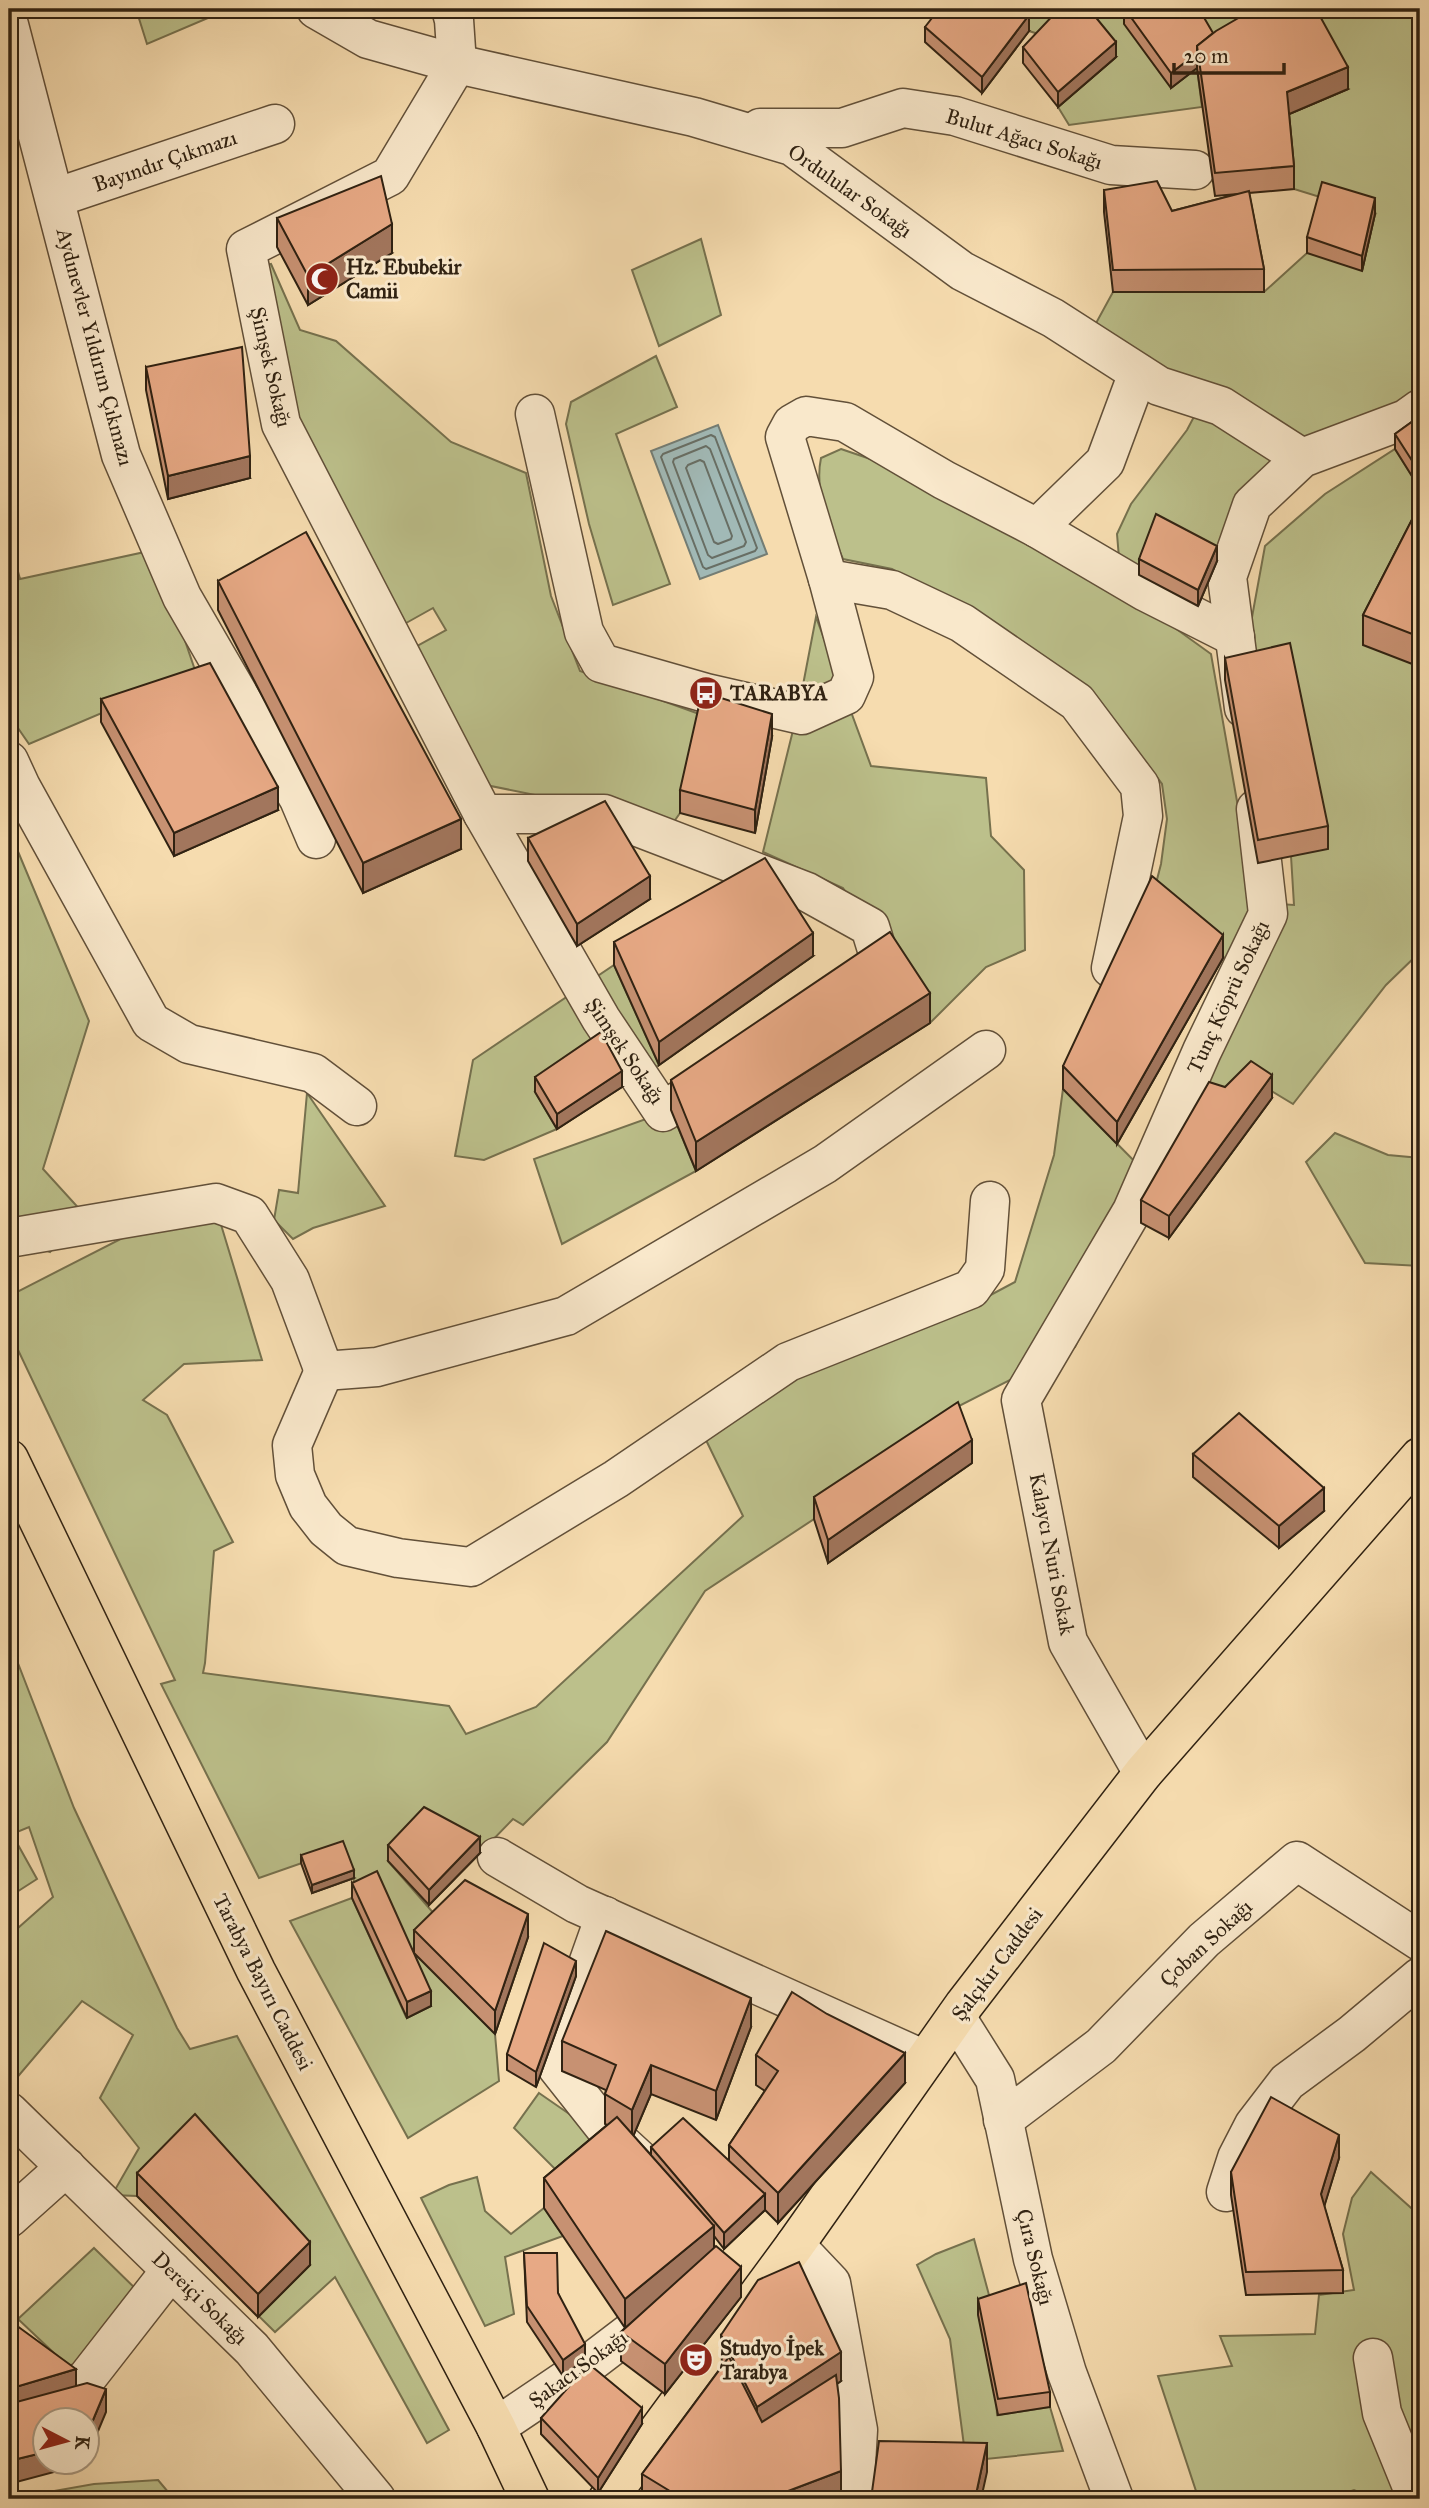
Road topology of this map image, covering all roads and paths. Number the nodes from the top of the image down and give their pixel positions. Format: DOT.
graph roads {
  1 [pos="316,9"];
  2 [pos="457,12"];
  3 [pos="9,26"];
  4 [pos="457,64"];
  5 [pos="275,124"];
  6 [pos="729,128"];
  7 [pos="1195,170"];
  8 [pos="55,198"];
  9 [pos="1138,373"];
  10 [pos="1420,409"];
  11 [pos="535,414"];
  12 [pos="1302,458"];
  13 [pos="1037,528"];
  14 [pos="828,579"];
  15 [pos="1235,637"];
  16 [pos="1247,736"];
  17 [pos="9,761"];
  18 [pos="1252,777"];
  19 [pos="483,814"];
  20 [pos="316,839"];
  21 [pos="1111,968"];
  22 [pos="824,1002"];
  23 [pos="986,1050"];
  24 [pos="743,1057"];
  25 [pos="357,1107"];
  26 [pos="990,1201"];
  27 [pos="9,1238"];
  28 [pos="324,1371"];
  29 [pos="1021,1400"];
  30 [pos="1420,1457"];
  31 [pos="9,1459"];
  32 [pos="1143,1773"];
  33 [pos="497,1857"];
  34 [pos="605,1916"];
  35 [pos="1420,1941"];
  36 [pos="1420,1977"];
  37 [pos="956,2017"];
  38 [pos="925,2060"];
  39 [pos="9,2112"];
  40 [pos="1003,2120"];
  41 [pos="66,2167"];
  42 [pos="664,2185"];
  43 [pos="1226,2192"];
  44 [pos="9,2218"];
  45 [pos="795,2245"];
  46 [pos="733,2269"];
  47 [pos="171,2270"];
  48 [pos="693,2284"];
  49 [pos="752,2302"];
  50 [pos="55,2356"];
  51 [pos="1373,2358"];
  52 [pos="86,2379"];
  53 [pos="9,2418"];
  54 [pos="496,2427"];
  55 [pos="376,2499"];
  56 [pos="530,2499"];
  57 [pos="608,2499"];
  58 [pos="855,2499"];
  59 [pos="1114,2499"];
  60 [pos="1417,2499"];
  1 -- 4 [label="street, Ordulular Sokağı"];
  2 -- 4 [label="street"];
  3 -- 8 [label="street, Aydınevler Yıldırım Çıkmazı"];
  4 -- 6 [label="street, Ordulular Sokağı"];
  4 -- 19 [label="street, Şimşek Sokağı"];
  5 -- 8 [label="street, Bayındır Çıkmazı"];
  6 -- 7 [label="street, Bulut Ağacı Sokağı"];
  6 -- 9 [label="street, Ordulular Sokağı"];
  8 -- 20 [label="street, Aydınevler Yıldırım Çıkmazı"];
  9 -- 12 [label="street, Ordulular Sokağı"];
  9 -- 13 [label="street"];
  10 -- 12 [label="street"];
  11 -- 14 [label="street"];
  12 -- 15 [label="street"];
  13 -- 14 [label="street"];
  13 -- 15 [label="street"];
  14 -- 21 [label="street"];
  15 -- 16 [label="street"];
  17 -- 25 [label="street"];
  18 -- 29 [label="street, Tunç Köprü Sokağı"];
  19 -- 22 [label="street"];
  19 -- 24 [label="street, Şimşek Sokağı"];
  23 -- 28 [label="street"];
  26 -- 28 [label="street"];
  27 -- 28 [label="street"];
  29 -- 32 [label="street, Kalaycı Nuri Sokak"];
  30 -- 32 [label="main road, Şalçıkır Caddesi"];
  31 -- 54 [label="main road, Tarabya Bayırı Caddesi"];
  32 -- 37 [label="main road, Şalçıkır Caddesi"];
  33 -- 34 [label="street"];
  34 -- 38 [label="street"];
  34 -- 42 [label="street"];
  35 -- 40 [label="street, Çoban Sokağı"];
  36 -- 43 [label="street"];
  37 -- 38 [label="main road, Şalçıkır Caddesi"];
  37 -- 40 [label="street, Çıra Sokağı"];
  38 -- 45 [label="main road, Şalçıkır Caddesi"];
  39 -- 41 [label="street, Dereiçi Sokağı"];
  40 -- 59 [label="street, Çıra Sokağı"];
  41 -- 44 [label="street"];
  41 -- 47 [label="street, Dereiçi Sokağı"];
  45 -- 49 [label="main road, Şalçıkır Caddesi"];
  45 -- 58 [label="street"];
  46 -- 49 [label="street"];
  47 -- 52 [label="street"];
  47 -- 55 [label="street, Dereiçi Sokağı"];
  48 -- 54 [label="street, Şakacı Sokağı"];
  49 -- 57 [label="main road, Şalçıkır Caddesi"];
  50 -- 52 [label="street"];
  51 -- 60 [label="street"];
  52 -- 53 [label="street"];
  54 -- 56 [label="main road, Tarabya Bayırı Caddesi"];
}
